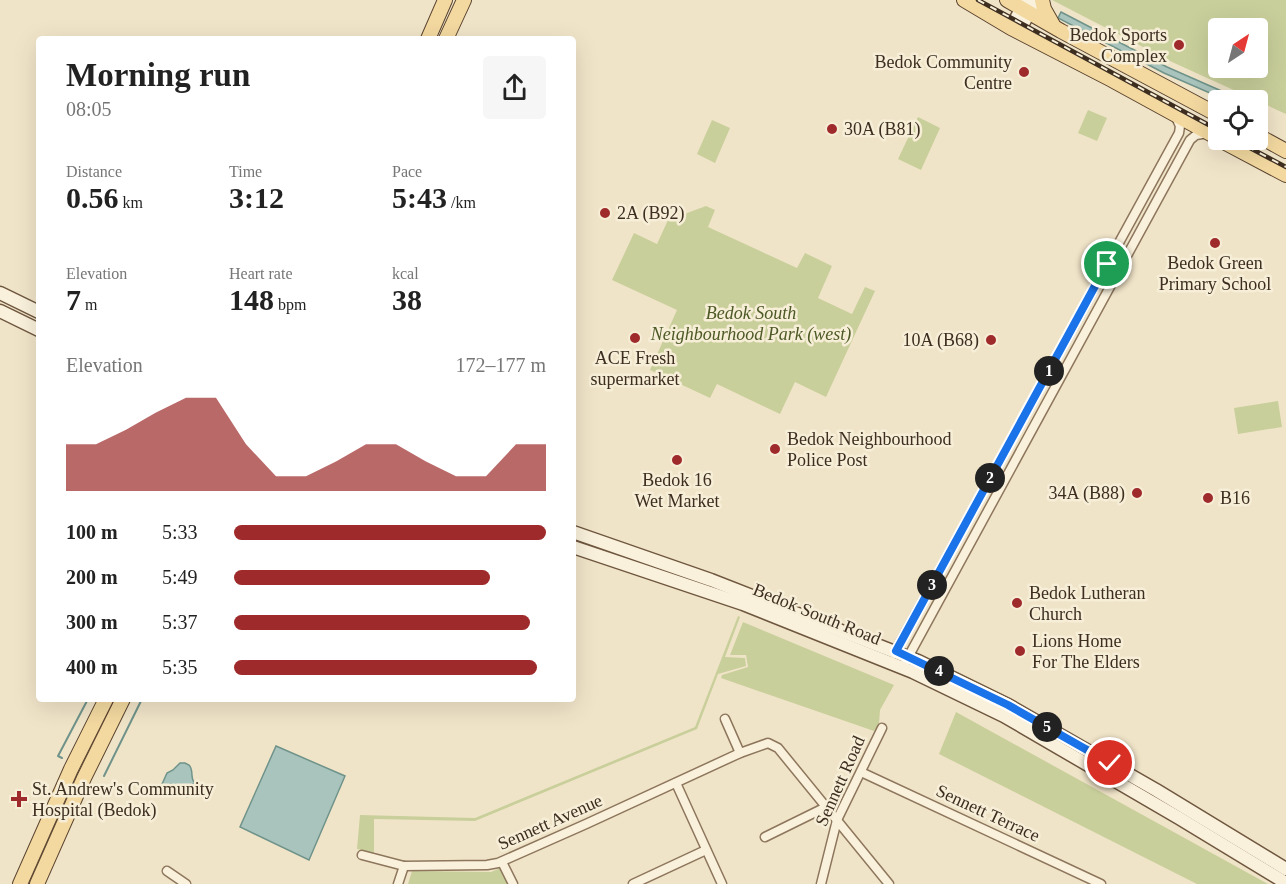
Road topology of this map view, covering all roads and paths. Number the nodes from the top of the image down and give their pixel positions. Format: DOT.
graph roads {
  1 [pos="445,0"];
  2 [pos="464,0"];
  3 [pos="963,0"];
  4 [pos="1007,0"];
  5 [pos="1042,0"];
  6 [pos="1028,5"];
  7 [pos="1055,28"];
  8 [pos="1015,30"];
  9 [pos="429,36"];
  10 [pos="447,36"];
  11 [pos="1208,110"];
  12 [pos="1175,114"];
  13 [pos="1208,133"];
  14 [pos="1208,136"];
  15 [pos="1268,141"];
  16 [pos="1240,150"];
  17 [pos="1286,151"];
  18 [pos="1286,175"];
  19 [pos="0,293"];
  20 [pos="0,311"];
  21 [pos="36,311"];
  22 [pos="36,329"];
  23 [pos="576,533"];
  24 [pos="576,548"];
  25 [pos="776,611"];
  26 [pos="893,657"];
  27 [pos="905,662"];
  28 [pos="104,702"];
  29 [pos="122,702"];
  30 [pos="725,719"];
  31 [pos="882,728"];
  32 [pos="740,753"];
  33 [pos="861,772"];
  34 [pos="676,783"];
  35 [pos="826,807"];
  36 [pos="837,819"];
  37 [pos="765,837"];
  38 [pos="706,850"];
  39 [pos="362,855"];
  40 [pos="502,862"];
  41 [pos="404,866"];
  42 [pos="1286,869"];
  43 [pos="167,871"];
  44 [pos="20,883"];
  45 [pos="1286,883"];
  46 [pos="37,884"];
  47 [pos="186,884"];
  48 [pos="398,884"];
  49 [pos="513,884"];
  50 [pos="633,884"];
  51 [pos="722,884"];
  52 [pos="821,884"];
  53 [pos="889,884"];
  54 [pos="1101,884"];
  1 -- 9 [label="main road"];
  2 -- 10 [label="main road"];
  3 -- 8 [label="main road"];
  4 -- 6 [label="main road"];
  5 -- 7 [label="main road"];
  6 -- 7 [label="main road"];
  6 -- 8 [label="main road"];
  7 -- 11 [label="main road"];
  8 -- 12 [label="main road"];
  12 -- 13 [label="main road"];
  12 -- 26 [label="street"];
  14 -- 27 [label="street"];
  15 -- 17 [label="main road"];
  16 -- 18 [label="main road"];
  19 -- 21 [label="main road"];
  20 -- 22 [label="main road"];
  23 -- 25 [label="main road, Bedok South Road"];
  24 -- 25 [label="main road, Bedok South Road"];
  25 -- 26 [label="main road, Bedok South Road"];
  26 -- 27 [label="main road, Bedok South Road"];
  27 -- 42 [label="main road, Bedok South Road"];
  27 -- 45 [label="main road, Bedok South Road"];
  28 -- 44 [label="main road"];
  29 -- 46 [label="main road"];
  30 -- 32 [label="street"];
  31 -- 33 [label="street, Sennett Road"];
  32 -- 34 [label="street, Sennett Avenue"];
  32 -- 35 [label="street, Sennett Avenue"];
  33 -- 36 [label="street, Sennett Road"];
  33 -- 54 [label="street, Sennett Terrace"];
  34 -- 38 [label="street"];
  34 -- 40 [label="street, Sennett Avenue"];
  35 -- 36 [label="street, Sennett Avenue"];
  35 -- 37 [label="street"];
  36 -- 52 [label="street, Sennett Road"];
  36 -- 53 [label="street, Sennett Avenue"];
  38 -- 50 [label="street"];
  38 -- 51 [label="street"];
  39 -- 41 [label="street, Sennett Avenue"];
  40 -- 41 [label="street, Sennett Avenue"];
  40 -- 49 [label="street"];
  41 -- 48 [label="street"];
  43 -- 47 [label="street"];
}
